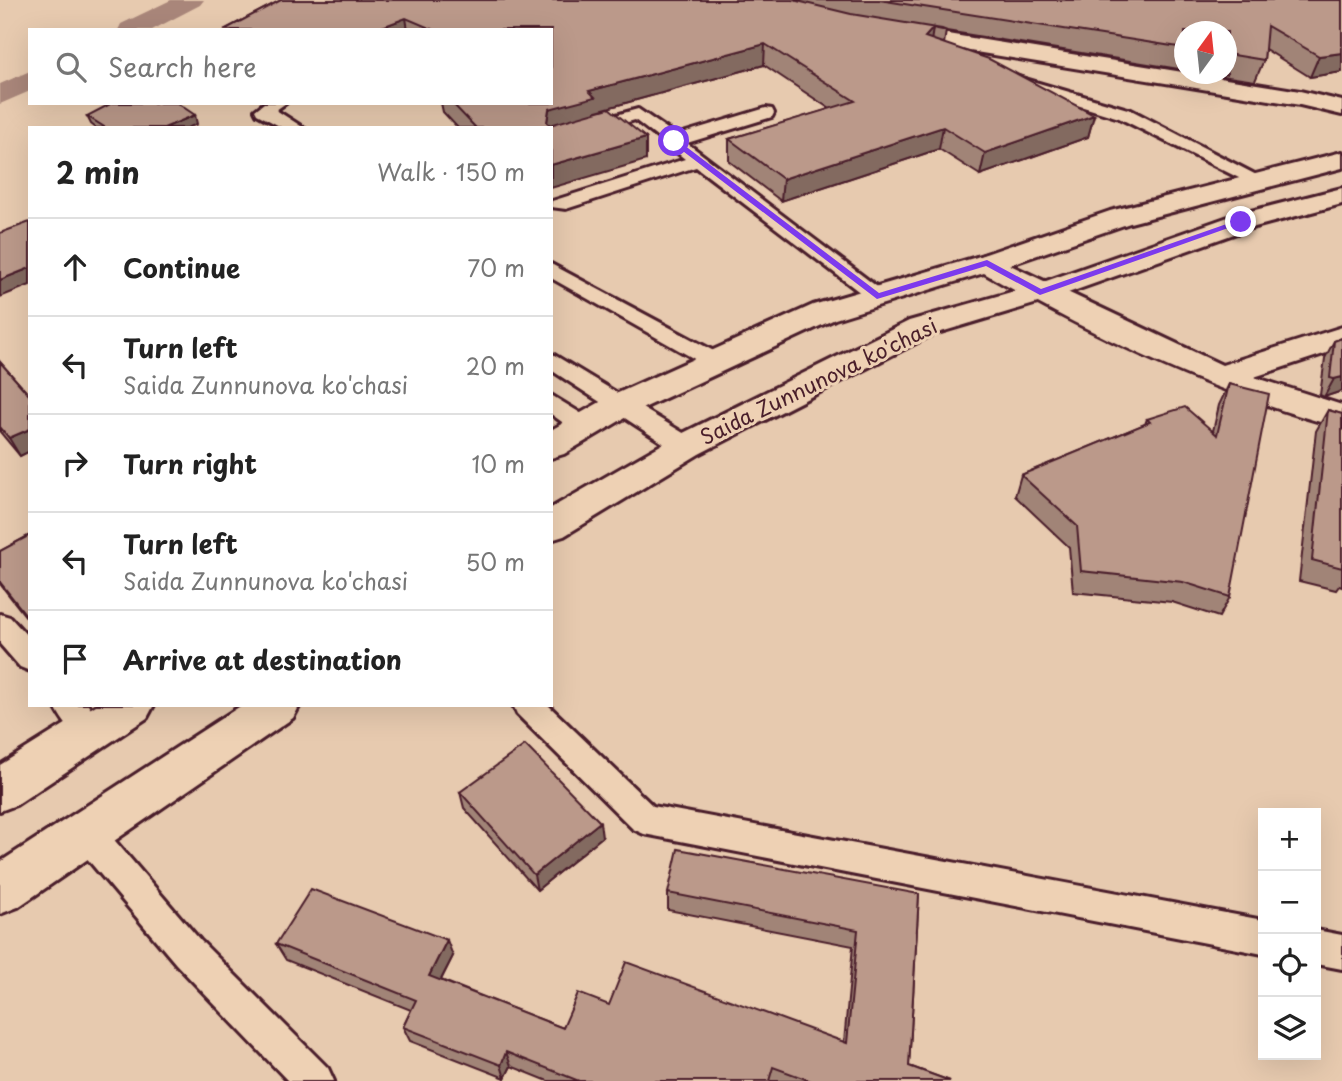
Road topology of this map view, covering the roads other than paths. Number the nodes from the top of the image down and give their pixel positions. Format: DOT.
graph roads {
  1 [pos="876,30"];
  2 [pos="995,76"];
  3 [pos="274,105"];
  4 [pos="1342,108"];
  5 [pos="766,113"];
  6 [pos="292,126"];
  7 [pos="553,138"];
  8 [pos="674,141"];
  9 [pos="699,160"];
  10 [pos="1342,160"];
  11 [pos="1259,181"];
  12 [pos="1342,197"];
  13 [pos="559,205"];
  14 [pos="987,263"];
  15 [pos="553,271"];
  16 [pos="1040,293"];
  17 [pos="877,296"];
  18 [pos="824,312"];
  19 [pos="1342,337"];
  20 [pos="877,349"];
  21 [pos="553,361"];
  22 [pos="715,361"];
  23 [pos="1220,377"];
  24 [pos="553,403"];
  25 [pos="621,405"];
  26 [pos="1342,417"];
  27 [pos="584,426"];
  28 [pos="553,445"];
  29 [pos="686,446"];
  30 [pos="553,525"];
  31 [pos="0,625"];
  32 [pos="28,658"];
  33 [pos="124,707"];
  34 [pos="275,707"];
  35 [pos="530,707"];
  36 [pos="81,718"];
  37 [pos="0,790"];
  38 [pos="86,832"];
  39 [pos="0,890"];
  40 [pos="1258,936"];
  41 [pos="1321,948"];
  42 [pos="1342,952"];
  43 [pos="315,1081"];
  1 -- 4 [label="main road"];
  2 -- 11 [label="lane"];
  3 -- 6 [label="lane"];
  5 -- 8 [label="lane"];
  7 -- 8 [label="lane"];
  8 -- 9 [label="lane"];
  9 -- 13 [label="lane"];
  9 -- 17 [label="lane"];
  10 -- 11 [label="main road"];
  11 -- 14 [label="main road"];
  12 -- 16 [label="main road, Saida Zunnunova ko'chasi"];
  14 -- 16 [label="main road"];
  14 -- 17 [label="main road"];
  15 -- 22 [label="lane"];
  16 -- 20 [label="main road, Saida Zunnunova ko'chasi"];
  16 -- 23 [label="main road"];
  17 -- 18 [label="main road"];
  18 -- 20 [label="main road"];
  18 -- 22 [label="main road"];
  19 -- 23 [label="main road"];
  20 -- 29 [label="main road, Saida Zunnunova ko'chasi"];
  21 -- 25 [label="lane"];
  22 -- 25 [label="main road"];
  23 -- 26 [label="main road"];
  24 -- 27 [label="lane"];
  25 -- 27 [label="main road"];
  25 -- 29 [label="lane"];
  27 -- 28 [label="main road"];
  29 -- 30 [label="main road, Saida Zunnunova ko'chasi"];
  31 -- 32 [label="lane"];
  33 -- 36 [label="main road"];
  34 -- 38 [label="main road"];
  35 -- 40 [label="lane"];
  36 -- 37 [label="main road"];
  38 -- 39 [label="main road"];
  38 -- 43 [label="lane"];
  41 -- 42 [label="lane"];
}
